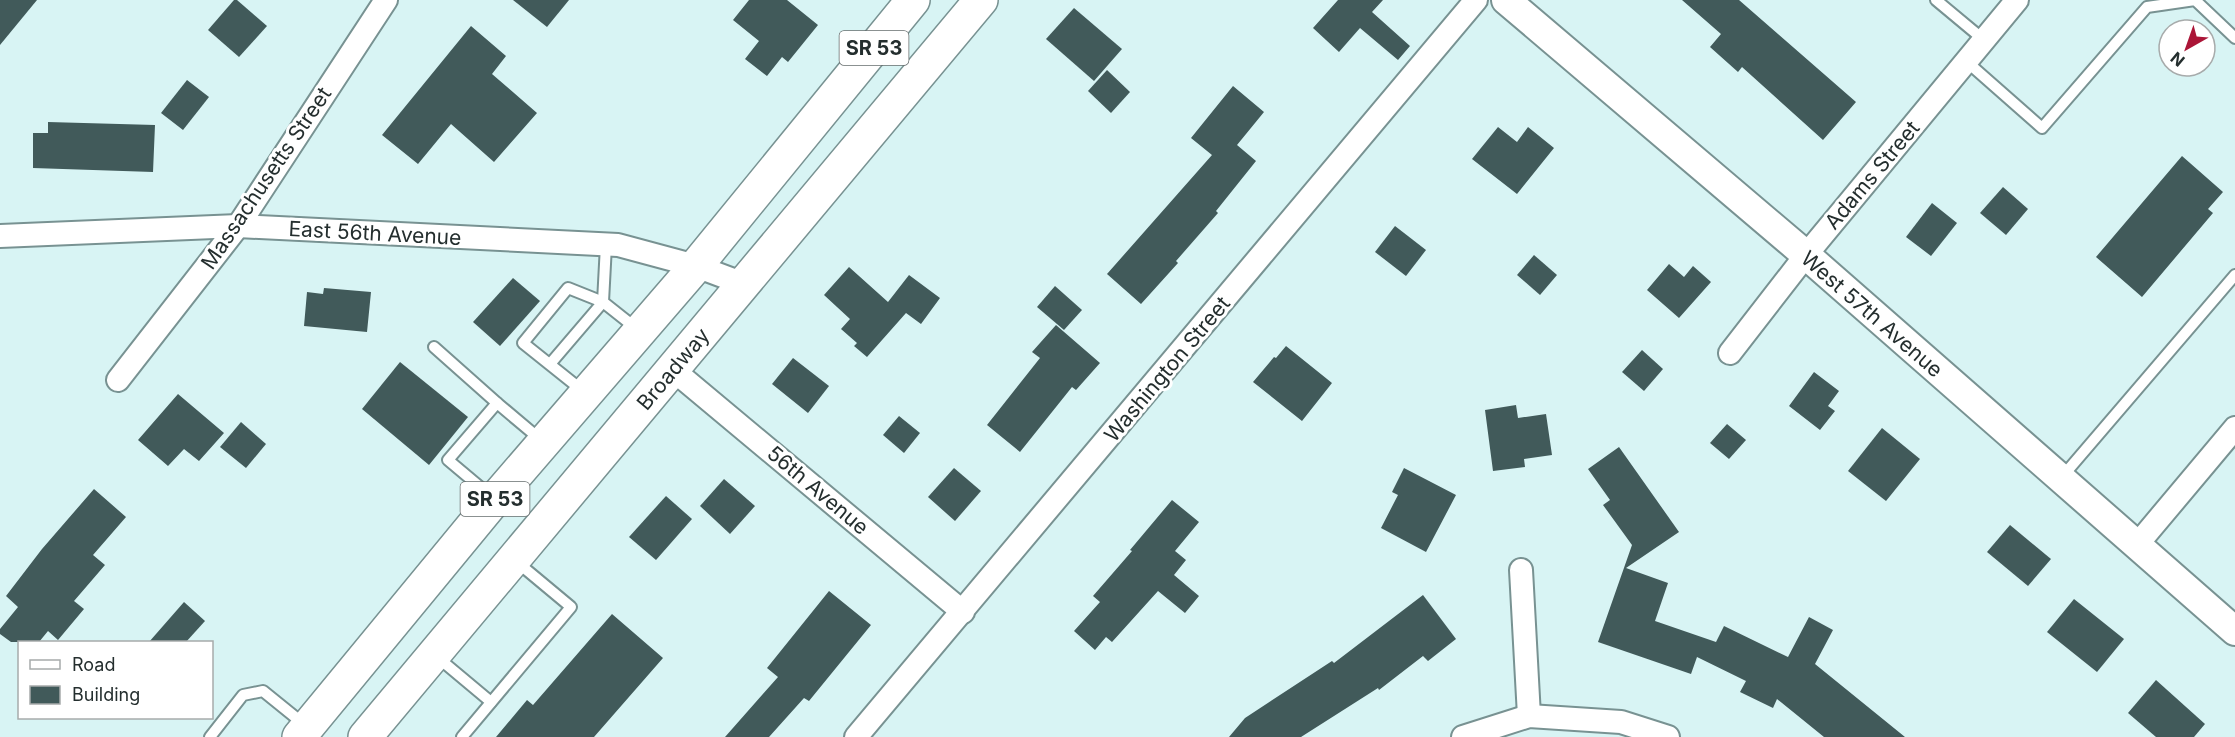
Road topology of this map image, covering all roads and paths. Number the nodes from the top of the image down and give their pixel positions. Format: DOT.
graph roads {
  1 [pos="386,0"];
  2 [pos="913,0"];
  3 [pos="981,0"];
  4 [pos="1476,0"];
  5 [pos="1506,0"];
  6 [pos="1936,0"];
  7 [pos="2017,0"];
  8 [pos="2235,38"];
  9 [pos="1984,40"];
  10 [pos="1966,62"];
  11 [pos="238,226"];
  12 [pos="0,236"];
  13 [pos="606,244"];
  14 [pos="1806,255"];
  15 [pos="696,266"];
  16 [pos="2235,275"];
  17 [pos="744,284"];
  18 [pos="603,302"];
  19 [pos="640,332"];
  20 [pos="434,347"];
  21 [pos="1730,352"];
  22 [pos="550,364"];
  23 [pos="672,369"];
  24 [pos="118,380"];
  25 [pos="586,393"];
  26 [pos="496,403"];
  27 [pos="2235,428"];
  28 [pos="543,442"];
  29 [pos="2060,479"];
  30 [pos="495,499"];
  31 [pos="2136,546"];
  32 [pos="514,559"];
  33 [pos="1521,570"];
  34 [pos="963,612"];
  35 [pos="2235,631"];
  36 [pos="434,654"];
  37 [pos="491,702"];
  38 [pos="1529,716"];
  39 [pos="303,732"];
  40 [pos="210,737"];
  41 [pos="365,737"];
  42 [pos="462,737"];
  43 [pos="856,737"];
  44 [pos="1463,737"];
  45 [pos="1668,737"];
  1 -- 11 [label="street, Massachusetts Street"];
  2 -- 15 [label="main road, SR 53"];
  3 -- 17 [label="main road, Broadway / SR 53"];
  4 -- 34 [label="street, Washington Street"];
  5 -- 14 [label="street, West 57th Avenue"];
  6 -- 9 [label="lane"];
  7 -- 9 [label="street, Adams Street"];
  8 -- 10 [label="lane"];
  9 -- 10 [label="street, Adams Street"];
  10 -- 14 [label="street, Adams Street"];
  11 -- 12 [label="street, East 56th Avenue"];
  11 -- 13 [label="street, East 56th Avenue"];
  11 -- 24 [label="street, Massachusetts Street"];
  13 -- 15 [label="street, East 56th Avenue"];
  13 -- 18 [label="lane"];
  14 -- 21 [label="street, Adams Street"];
  14 -- 29 [label="street, West 57th Avenue"];
  15 -- 17 [label="street, East 56th Avenue"];
  15 -- 19 [label="main road, SR 53"];
  16 -- 29 [label="lane"];
  17 -- 23 [label="main road, Broadway / SR 53"];
  18 -- 19 [label="lane"];
  18 -- 22 [label="lane"];
  18 -- 22 [label="lane"];
  19 -- 25 [label="main road, SR 53"];
  20 -- 26 [label="lane"];
  22 -- 25 [label="lane"];
  23 -- 32 [label="main road, Broadway / SR 53"];
  23 -- 34 [label="street, 56th Avenue"];
  25 -- 28 [label="main road, SR 53"];
  26 -- 28 [label="lane"];
  26 -- 30 [label="lane"];
  27 -- 31 [label="street"];
  28 -- 30 [label="main road, SR 53"];
  29 -- 31 [label="street, West 57th Avenue"];
  30 -- 39 [label="main road, SR 53"];
  31 -- 35 [label="street, West 57th Avenue"];
  32 -- 36 [label="main road, Broadway / SR 53"];
  32 -- 37 [label="lane"];
  33 -- 38 [label="street"];
  34 -- 43 [label="street, Washington Street"];
  36 -- 37 [label="lane"];
  36 -- 41 [label="main road, Broadway / SR 53"];
  37 -- 42 [label="lane"];
  38 -- 44 [label="street"];
  38 -- 45 [label="street"];
  39 -- 40 [label="lane"];
}
